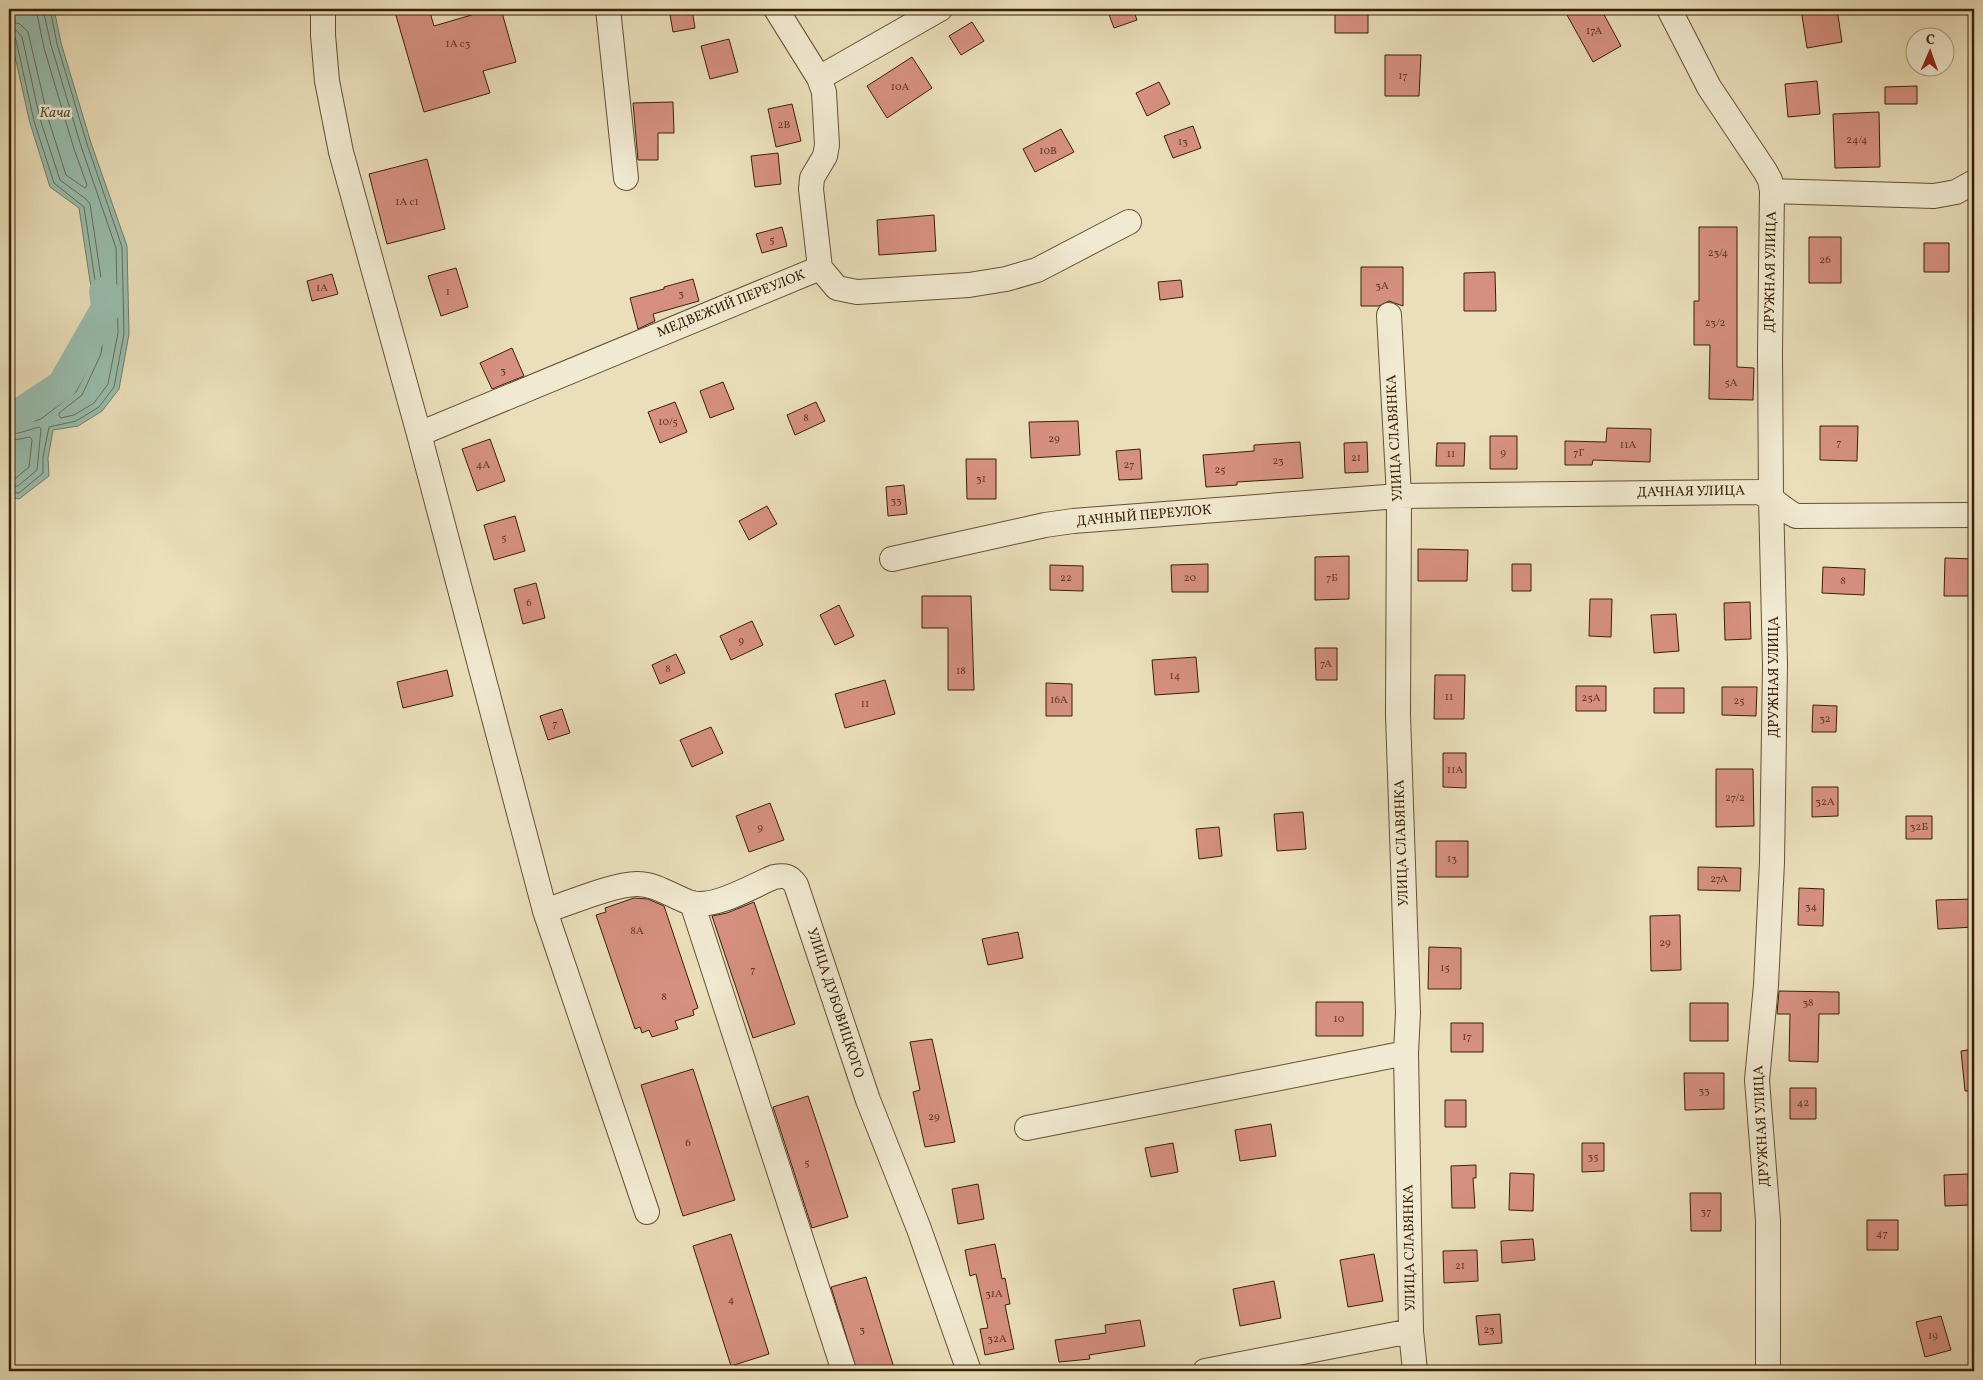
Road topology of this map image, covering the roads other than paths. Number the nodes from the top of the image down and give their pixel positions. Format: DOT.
graph roads {
  1 [pos="323,9"];
  2 [pos="608,9"];
  3 [pos="776,9"];
  4 [pos="940,9"];
  5 [pos="1669,9"];
  6 [pos="819,78"];
  7 [pos="626,178"];
  8 [pos="1974,182"];
  9 [pos="1772,191"];
  10 [pos="1129,222"];
  11 [pos="820,268"];
  12 [pos="1389,315"];
  13 [pos="419,434"];
  14 [pos="1399,496"];
  15 [pos="1771,496"];
  16 [pos="1974,515"];
  17 [pos="892,559"];
  18 [pos="692,903"];
  19 [pos="546,911"];
  20 [pos="1406,1053"];
  21 [pos="1028,1128"];
  22 [pos="647,1212"];
  23 [pos="1411,1331"];
  24 [pos="844,1371"];
  25 [pos="969,1371"];
  26 [pos="1205,1371"];
  27 [pos="1415,1371"];
  28 [pos="1768,1371"];
  1 -- 13 [label="street"];
  2 -- 7 [label="street"];
  3 -- 6 [label="street"];
  4 -- 6 [label="street"];
  5 -- 9 [label="street, ДРУЖНАЯ УЛИЦА"];
  6 -- 11 [label="street"];
  8 -- 9 [label="street"];
  9 -- 15 [label="street, ДРУЖНАЯ УЛИЦА"];
  10 -- 11 [label="street, МЕДВЕЖИЙ ПЕРЕУЛОК"];
  11 -- 13 [label="street, МЕДВЕЖИЙ ПЕРЕУЛОК"];
  12 -- 14 [label="street, УЛИЦА СЛАВЯНКА"];
  13 -- 19 [label="street"];
  14 -- 15 [label="street, ДАЧНАЯ УЛИЦА"];
  14 -- 17 [label="street, ДАЧНЫЙ ПЕРЕУЛОК"];
  14 -- 20 [label="street, УЛИЦА СЛАВЯНКА"];
  15 -- 16 [label="street"];
  15 -- 28 [label="street, ДРУЖНАЯ УЛИЦА"];
  18 -- 19 [label="street, УЛИЦА ДУБОВИЦКОГО"];
  18 -- 24 [label="street"];
  18 -- 25 [label="street, УЛИЦА ДУБОВИЦКОГО"];
  19 -- 22 [label="street"];
  20 -- 21 [label="street"];
  20 -- 23 [label="street, УЛИЦА СЛАВЯНКА"];
  23 -- 26 [label="street"];
  23 -- 27 [label="street, УЛИЦА СЛАВЯНКА"];
}
